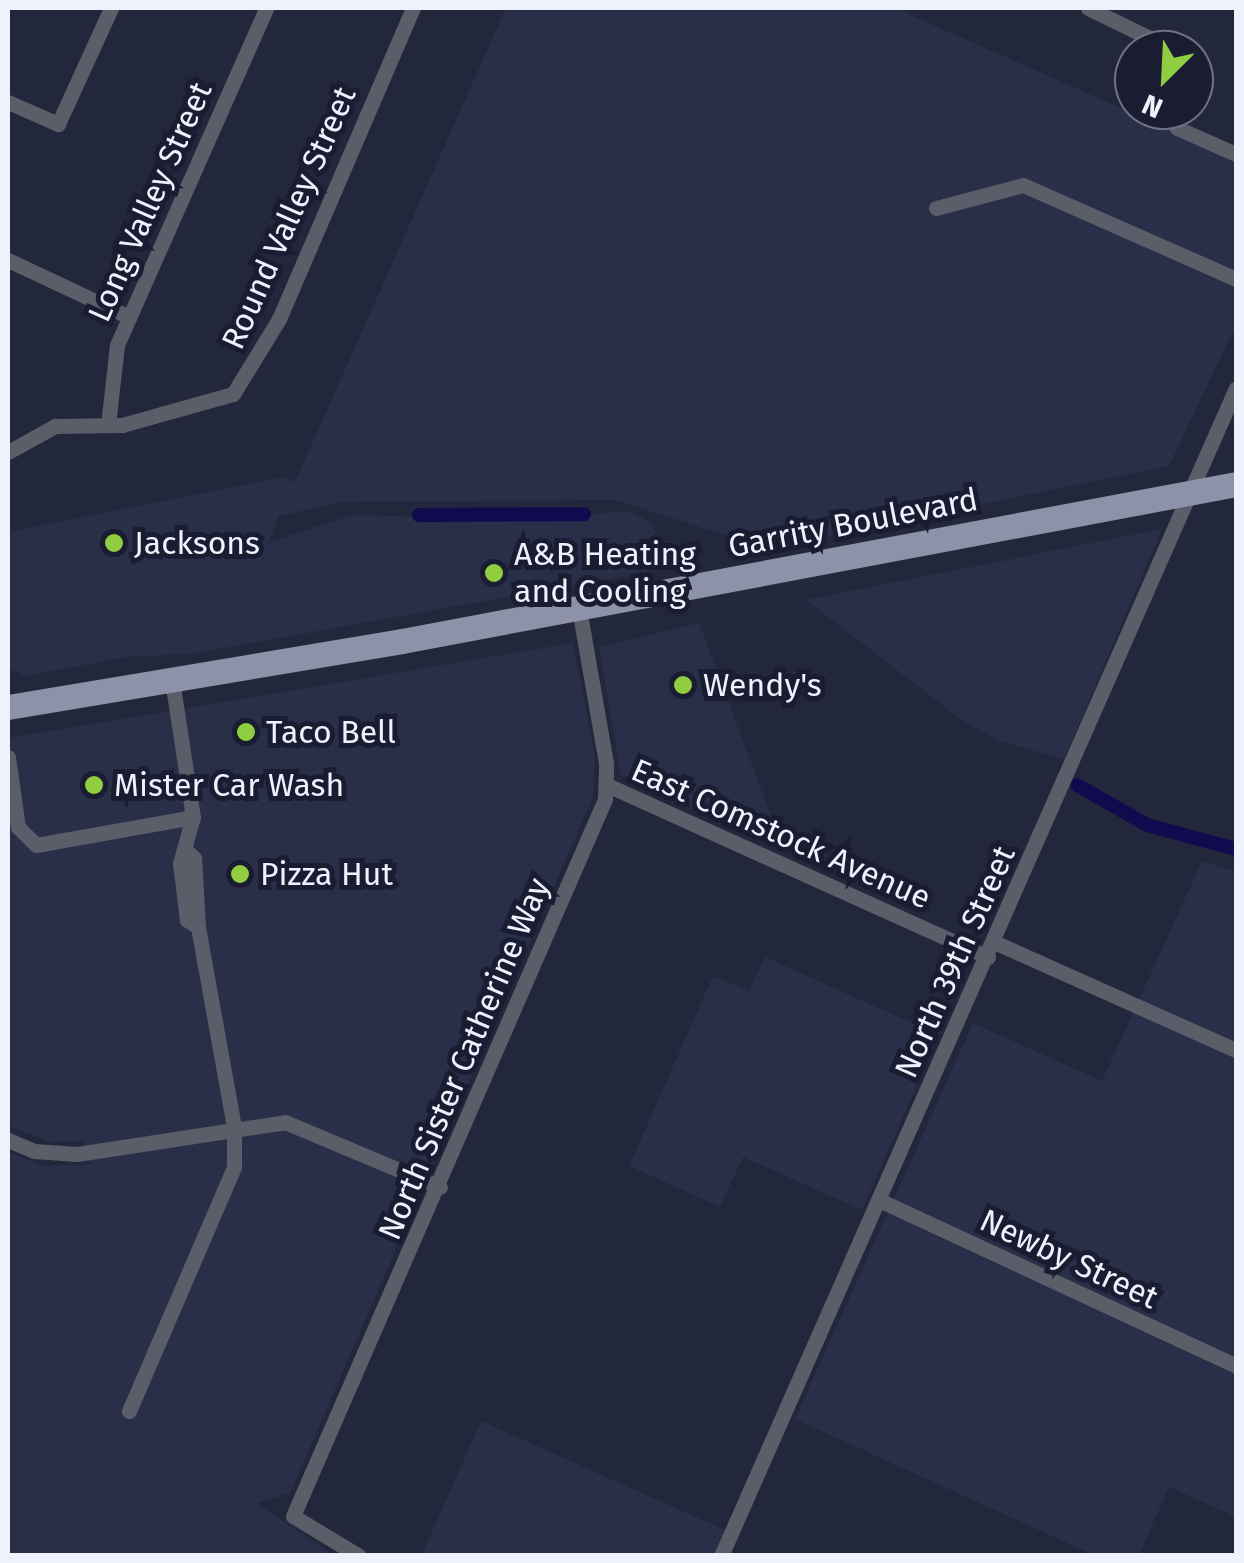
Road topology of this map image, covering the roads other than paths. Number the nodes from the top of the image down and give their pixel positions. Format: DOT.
graph roads {
  1 [pos="112,8"];
  2 [pos="266,8"];
  3 [pos="414,8"];
  4 [pos="1088,8"];
  5 [pos="1133,30"];
  6 [pos="8,102"];
  7 [pos="1182,130"];
  8 [pos="1236,154"];
  9 [pos="936,208"];
  10 [pos="8,260"];
  11 [pos="1236,280"];
  12 [pos="129,317"];
  13 [pos="1236,388"];
  14 [pos="108,425"];
  15 [pos="8,452"];
  16 [pos="1236,484"];
  17 [pos="1190,490"];
  18 [pos="579,608"];
  19 [pos="172,680"];
  20 [pos="8,707"];
  21 [pos="8,757"];
  22 [pos="607,785"];
  23 [pos="193,817"];
  24 [pos="991,950"];
  25 [pos="1236,1050"];
  26 [pos="234,1127"];
  27 [pos="8,1140"];
  28 [pos="440,1187"];
  29 [pos="879,1200"];
  30 [pos="1236,1366"];
  31 [pos="129,1411"];
  32 [pos="359,1556"];
  33 [pos="721,1556"];
  1 -- 6 [label="street"];
  2 -- 12 [label="street, Long Valley Street"];
  3 -- 14 [label="street, Round Valley Street"];
  4 -- 5 [label="street"];
  7 -- 8 [label="street"];
  9 -- 11 [label="street"];
  10 -- 12 [label="street"];
  12 -- 14 [label="street, Long Valley Street"];
  13 -- 17 [label="street, North 39th Street"];
  14 -- 15 [label="street, Round Valley Street"];
  16 -- 17 [label="main road, Garrity Boulevard"];
  17 -- 18 [label="main road, Garrity Boulevard"];
  17 -- 24 [label="street, North 39th Street"];
  18 -- 19 [label="main road, Garrity Boulevard"];
  18 -- 22 [label="street"];
  19 -- 20 [label="main road, Garrity Boulevard"];
  19 -- 23 [label="street"];
  21 -- 23 [label="street"];
  22 -- 24 [label="street, East Comstock Avenue"];
  22 -- 28 [label="street, North Sister Catherine Way"];
  23 -- 26 [label="street"];
  24 -- 25 [label="street, East Comstock Avenue"];
  24 -- 29 [label="street, North 39th Street"];
  26 -- 27 [label="street"];
  26 -- 28 [label="street"];
  26 -- 31 [label="street"];
  28 -- 32 [label="street, North Sister Catherine Way"];
  29 -- 30 [label="street, Newby Street"];
  29 -- 33 [label="street, North 39th Street"];
}
